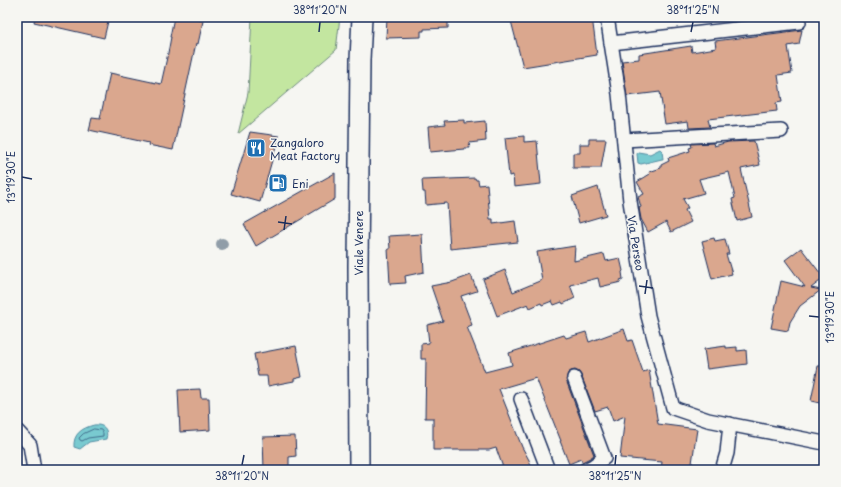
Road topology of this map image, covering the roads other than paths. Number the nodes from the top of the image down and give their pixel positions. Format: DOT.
graph roads {
  1 [pos="362,17"];
  2 [pos="607,17"];
  3 [pos="799,22"];
  4 [pos="612,43"];
  5 [pos="781,131"];
  6 [pos="624,140"];
  7 [pos="574,378"];
  8 [pos="521,398"];
  9 [pos="730,424"];
  10 [pos="17,431"];
  11 [pos="824,443"];
  12 [pos="34,470"];
  13 [pos="359,470"];
  14 [pos="548,470"];
  15 [pos="585,470"];
  16 [pos="722,470"];
  1 -- 13 [label="street, Viale Venere"];
  2 -- 4 [label="street, Via Perseo"];
  3 -- 4 [label="street"];
  4 -- 6 [label="street, Via Perseo"];
  5 -- 6 [label="street"];
  6 -- 9 [label="street, Via Perseo"];
  7 -- 15 [label="street"];
  8 -- 14 [label="street"];
  9 -- 11 [label="street, Via Perseo"];
  9 -- 16 [label="street"];
  10 -- 12 [label="street"];
}
